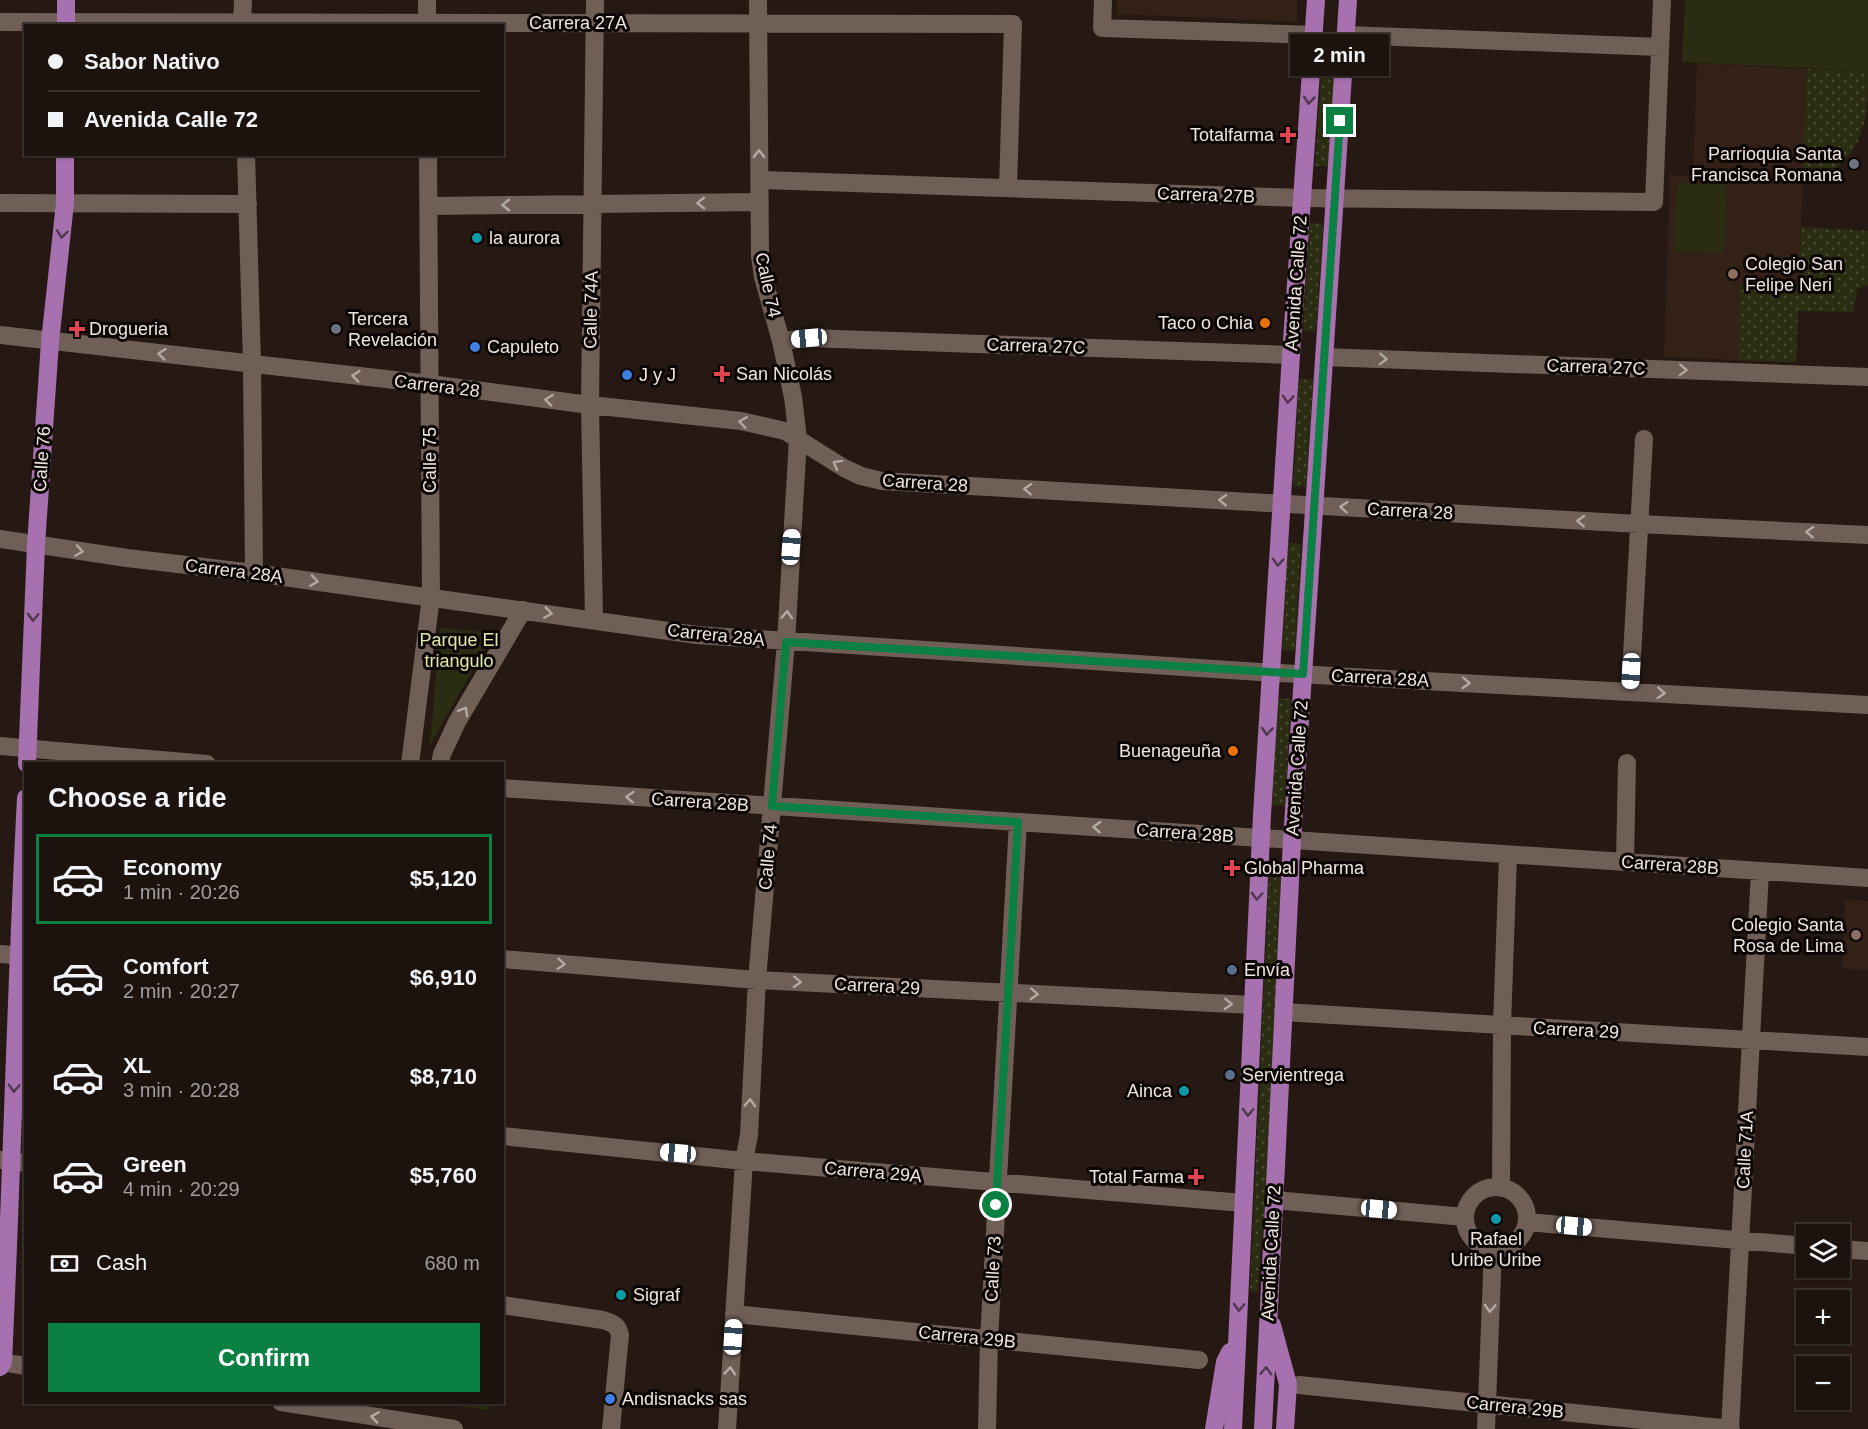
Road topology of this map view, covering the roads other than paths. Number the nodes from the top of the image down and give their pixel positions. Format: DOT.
graph roads {
  1 [pos="66,0"];
  2 [pos="243,0"];
  3 [pos="427,0"];
  4 [pos="595,0"];
  5 [pos="758,0"];
  6 [pos="1102,0"];
  7 [pos="1316,0"];
  8 [pos="1348,0"];
  9 [pos="1662,0"];
  10 [pos="0,22"];
  11 [pos="595,23"];
  12 [pos="66,24"];
  13 [pos="242,24"];
  14 [pos="427,24"];
  15 [pos="759,24"];
  16 [pos="1314,35"];
  17 [pos="1346,35"];
  18 [pos="1660,47"];
  19 [pos="65,156"];
  20 [pos="246,156"];
  21 [pos="428,156"];
  22 [pos="759,180"];
  23 [pos="1008,188"];
  24 [pos="1302,198"];
  25 [pos="1335,198"];
  26 [pos="760,202"];
  27 [pos="0,203"];
  28 [pos="65,203"];
  29 [pos="248,204"];
  30 [pos="592,204"];
  31 [pos="429,206"];
  32 [pos="0,335"];
  33 [pos="781,341"];
  34 [pos="50,342"];
  35 [pos="1291,355"];
  36 [pos="1324,357"];
  37 [pos="252,364"];
  38 [pos="1868,377"];
  39 [pos="430,384"];
  40 [pos="590,405"];
  41 [pos="798,439"];
  42 [pos="1644,439"];
  43 [pos="1281,503"];
  44 [pos="1314,505"];
  45 [pos="1639,524"];
  46 [pos="1868,535"];
  47 [pos="0,539"];
  48 [pos="36,545"];
  49 [pos="254,573"];
  50 [pos="431,597"];
  51 [pos="523,610"];
  52 [pos="594,619"];
  53 [pos="786,642"];
  54 [pos="1271,672"];
  55 [pos="1303,674"];
  56 [pos="1630,692"];
  57 [pos="1868,705"];
  58 [pos="0,746"];
  59 [pos="27,757"];
  60 [pos="156,762"];
  61 [pos="410,762"];
  62 [pos="440,762"];
  63 [pos="1628,763"];
  64 [pos="504,788"];
  65 [pos="772,806"];
  66 [pos="1018,822"];
  67 [pos="24,824"];
  68 [pos="1260,838"];
  69 [pos="1292,840"];
  70 [pos="1508,855"];
  71 [pos="1625,862"];
  72 [pos="1760,871"];
  73 [pos="1868,878"];
  74 [pos="14,955"];
  75 [pos="504,959"];
  76 [pos="757,980"];
  77 [pos="1008,993"];
  78 [pos="1252,1005"];
  79 [pos="1283,1012"];
  80 [pos="1502,1026"];
  81 [pos="1751,1041"];
  82 [pos="1868,1047"];
  83 [pos="504,1136"];
  84 [pos="744,1161"];
  85 [pos="12,1162"];
  86 [pos="998,1183"];
  87 [pos="1501,1187"];
  88 [pos="1274,1200"];
  89 [pos="1244,1203"];
  90 [pos="1465,1217"];
  91 [pos="1527,1222"];
  92 [pos="1740,1240"];
  93 [pos="1796,1245"];
  94 [pos="1493,1249"];
  95 [pos="1850,1250"];
  96 [pos="1868,1251"];
  97 [pos="504,1305"];
  98 [pos="1269,1312"];
  99 [pos="734,1314"];
  100 [pos="1238,1336"];
  101 [pos="989,1339"];
  102 [pos="1199,1360"];
  103 [pos="1,1364"];
  104 [pos="24,1366"];
  105 [pos="1299,1385"];
  106 [pos="294,1404"];
  107 [pos="1487,1404"];
  108 [pos="454,1429"];
  109 [pos="611,1429"];
  110 [pos="727,1429"];
  111 [pos="987,1429"];
  112 [pos="1214,1429"];
  113 [pos="1233,1429"];
  114 [pos="1263,1429"];
  115 [pos="1285,1429"];
  116 [pos="1486,1429"];
  117 [pos="1730,1429"];
  1 -- 12 [label="main road"];
  2 -- 13 [label="street"];
  3 -- 14 [label="street"];
  4 -- 11 [label="street, Calle 74A"];
  5 -- 15 [label="street, Calle 74"];
  6 -- 16 [label="street"];
  7 -- 16 [label="main road, Avenida Calle 72"];
  8 -- 17 [label="main road, Avenida Calle 72"];
  9 -- 18 [label="street"];
  10 -- 12 [label="street, Carrera 27A"];
  11 -- 14 [label="street, Carrera 27A"];
  11 -- 15 [label="street, Carrera 27A"];
  11 -- 30 [label="street, Calle 74A"];
  12 -- 13 [label="street, Carrera 27A"];
  13 -- 14 [label="street, Carrera 27A"];
  22 -- 15 [label="street, Calle 74, one-way"];
  15 -- 23 [label="street, Carrera 27A"];
  16 -- 24 [label="main road, Avenida Calle 72, one-way"];
  17 -- 18 [label="street"];
  17 -- 25 [label="main road, Avenida Calle 72"];
  18 -- 25 [label="street, Carrera 27B"];
  19 -- 28 [label="main road, Calle 76"];
  20 -- 29 [label="street"];
  21 -- 31 [label="street, Calle 75"];
  22 -- 23 [label="street, Carrera 27B"];
  22 -- 26 [label="street, Calle 74"];
  23 -- 24 [label="street, Carrera 27B"];
  24 -- 25 [label="street, Carrera 27B"];
  24 -- 35 [label="main road, Avenida Calle 72"];
  25 -- 36 [label="main road, Avenida Calle 72"];
  26 -- 30 [label="street, one-way"];
  26 -- 33 [label="street, Calle 74"];
  27 -- 28 [label="street"];
  28 -- 29 [label="street"];
  28 -- 34 [label="main road, Calle 76, one-way"];
  29 -- 37 [label="street"];
  30 -- 31 [label="street, one-way"];
  30 -- 40 [label="street, Calle 74A"];
  31 -- 39 [label="street, Calle 75"];
  32 -- 34 [label="street, Carrera 28"];
  33 -- 35 [label="street, Carrera 27C"];
  33 -- 41 [label="street, Calle 74"];
  37 -- 34 [label="street, Carrera 28, one-way"];
  34 -- 48 [label="main road, Calle 76"];
  35 -- 43 [label="main road, Avenida Calle 72, one-way"];
  36 -- 38 [label="street, Carrera 27C, one-way"];
  36 -- 44 [label="main road, Avenida Calle 72"];
  39 -- 37 [label="street, Carrera 28, one-way"];
  37 -- 49 [label="street"];
  40 -- 39 [label="street, Carrera 28, one-way"];
  39 -- 50 [label="street, Calle 75"];
  41 -- 40 [label="street, Carrera 28, one-way"];
  40 -- 52 [label="street, Calle 74A"];
  43 -- 41 [label="street, Carrera 28, one-way"];
  53 -- 41 [label="street, Calle 74, one-way"];
  42 -- 45 [label="street"];
  43 -- 44 [label="street, Carrera 28"];
  43 -- 54 [label="main road, Avenida Calle 72, one-way"];
  45 -- 44 [label="street, Carrera 28, one-way"];
  44 -- 55 [label="main road, Avenida Calle 72"];
  46 -- 45 [label="street, Carrera 28, one-way"];
  45 -- 56 [label="street"];
  47 -- 48 [label="street, Carrera 28A"];
  48 -- 49 [label="street, Carrera 28A, one-way"];
  48 -- 59 [label="main road, Calle 76, one-way"];
  49 -- 50 [label="street, Carrera 28A, one-way"];
  50 -- 51 [label="street, Carrera 28A"];
  50 -- 61 [label="street, Calle 75"];
  51 -- 52 [label="street, Carrera 28A, one-way"];
  62 -- 51 [label="street, one-way"];
  52 -- 53 [label="street, Carrera 28A"];
  53 -- 54 [label="street, Carrera 28A"];
  53 -- 65 [label="street, Calle 74"];
  54 -- 55 [label="street, Carrera 28A"];
  54 -- 68 [label="main road, Avenida Calle 72, one-way"];
  55 -- 56 [label="street, Carrera 28A, one-way"];
  55 -- 69 [label="main road, Avenida Calle 72"];
  56 -- 57 [label="street, Carrera 28A, one-way"];
  58 -- 59 [label="street"];
  59 -- 60 [label="street"];
  63 -- 71 [label="street"];
  65 -- 64 [label="street, Carrera 28B, one-way"];
  65 -- 66 [label="street, Carrera 28B"];
  65 -- 76 [label="street, Calle 74"];
  68 -- 66 [label="street, Carrera 28B, one-way"];
  66 -- 77 [label="street, Calle 73"];
  67 -- 74 [label="main road"];
  68 -- 69 [label="street, Carrera 28B"];
  68 -- 78 [label="main road, Avenida Calle 72, one-way"];
  69 -- 70 [label="street, Carrera 28B"];
  69 -- 79 [label="main road, Avenida Calle 72"];
  70 -- 71 [label="street, Carrera 28B"];
  70 -- 80 [label="street"];
  71 -- 72 [label="street, Carrera 28B"];
  72 -- 73 [label="street, Carrera 28B"];
  72 -- 81 [label="street, Calle 71A"];
  74 -- 85 [label="main road, one-way"];
  75 -- 76 [label="street, Carrera 29, one-way"];
  76 -- 77 [label="street, Carrera 29, one-way"];
  84 -- 76 [label="street, Calle 74, one-way"];
  77 -- 78 [label="street, Carrera 29, one-way"];
  77 -- 86 [label="street, Calle 73"];
  78 -- 89 [label="main road, Avenida Calle 72, one-way"];
  79 -- 80 [label="street, Carrera 29"];
  79 -- 88 [label="main road, Avenida Calle 72"];
  80 -- 81 [label="street, Carrera 29"];
  80 -- 87 [label="street"];
  81 -- 82 [label="street, Carrera 29"];
  81 -- 92 [label="street, Calle 71A"];
  83 -- 84 [label="street, Carrera 29A"];
  84 -- 86 [label="street, Carrera 29A"];
  84 -- 99 [label="street, Calle 74"];
  85 -- 103 [label="main road"];
  86 -- 89 [label="street, Carrera 29A"];
  86 -- 101 [label="street, Calle 73"];
  87 -- 90 [label="street"];
  87 -- 91 [label="street"];
  88 -- 90 [label="street"];
  88 -- 98 [label="main road, Avenida Calle 72"];
  89 -- 100 [label="main road, Avenida Calle 72, one-way"];
  90 -- 94 [label="street"];
  91 -- 92 [label="street"];
  91 -- 94 [label="street"];
  92 -- 93 [label="street"];
  92 -- 117 [label="street, Calle 71A"];
  94 -- 107 [label="street, one-way"];
  95 -- 96 [label="street"];
  97 -- 109 [label="street"];
  114 -- 98 [label="main road, Avenida Calle 72, one-way"];
  98 -- 115 [label="main road"];
  99 -- 101 [label="street, Carrera 29B"];
  110 -- 99 [label="street, Calle 74, one-way"];
  100 -- 112 [label="main road"];
  100 -- 113 [label="main road, Avenida Calle 72"];
  101 -- 102 [label="street, Carrera 29B"];
  101 -- 111 [label="street, Calle 73"];
  103 -- 104 [label="street"];
  105 -- 107 [label="street, Carrera 29B"];
  108 -- 106 [label="street, one-way"];
  107 -- 116 [label="street"];
  107 -- 117 [label="street, Carrera 29B"];
}
